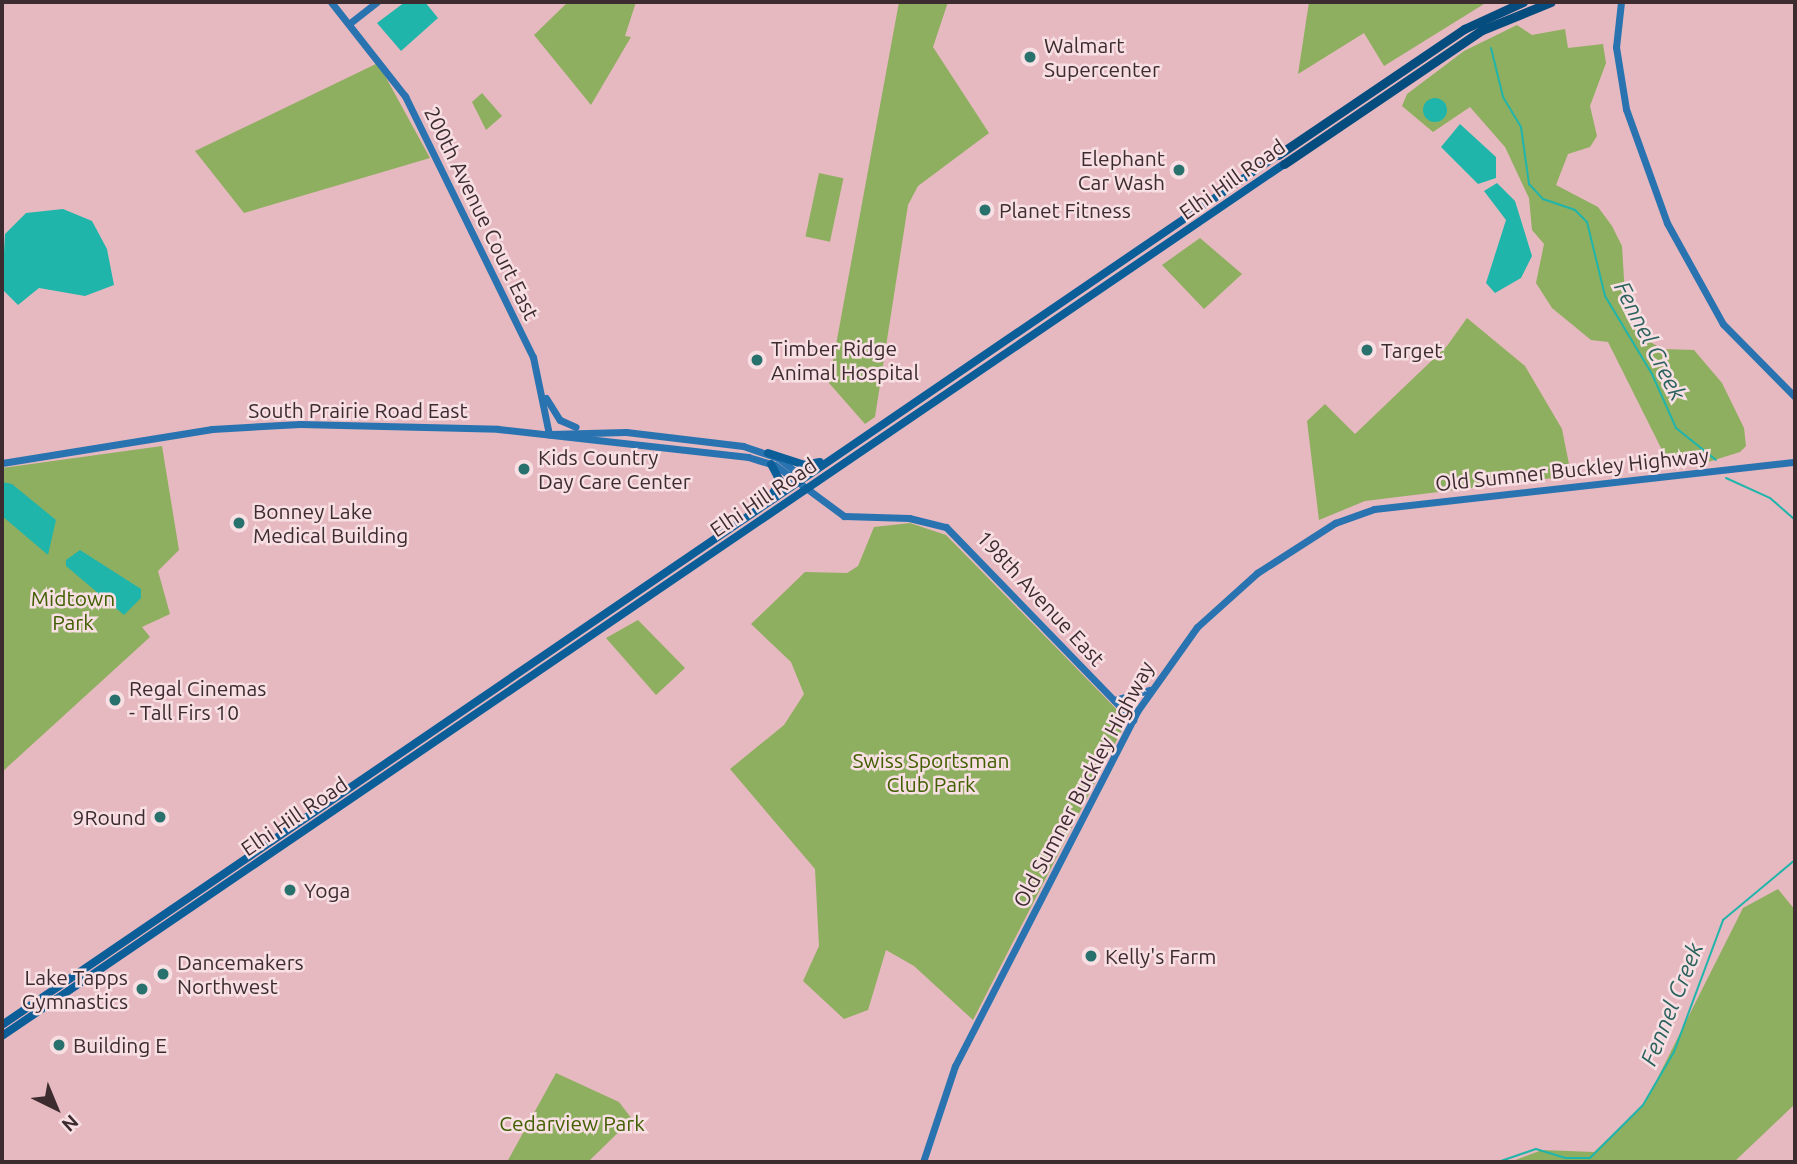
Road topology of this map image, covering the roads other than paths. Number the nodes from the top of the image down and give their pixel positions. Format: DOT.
graph roads {
  1 [pos="331,2"];
  2 [pos="377,2"];
  3 [pos="1523,2"];
  4 [pos="1551,2"];
  5 [pos="1621,2"];
  6 [pos="350,23"];
  7 [pos="1281,160"];
  8 [pos="543,394"];
  9 [pos="1795,397"];
  10 [pos="583,430"];
  11 [pos="549,434"];
  12 [pos="844,449"];
  13 [pos="768,453"];
  14 [pos="1795,462"];
  15 [pos="2,463"];
  16 [pos="771,464"];
  17 [pos="798,482"];
  18 [pos="805,489"];
  19 [pos="747,516"];
  20 [pos="1150,690"];
  21 [pos="1114,700"];
  22 [pos="1133,720"];
  23 [pos="2,1025"];
  24 [pos="2,1036"];
  25 [pos="923,1162"];
  1 -- 6 [label="street, 200th Avenue Court East"];
  2 -- 6 [label="street"];
  3 -- 7 [label="highway, Elhi Hill Road"];
  4 -- 7 [label="highway, Elhi Hill Road"];
  5 -- 9 [label="street"];
  6 -- 8 [label="street, 200th Avenue Court East"];
  7 -- 12 [label="main road, Elhi Hill Road"];
  7 -- 18 [label="main road, Elhi Hill Road"];
  8 -- 10 [label="street"];
  8 -- 11 [label="street, 200th Avenue Court East"];
  10 -- 11 [label="street, South Prairie Road East"];
  10 -- 13 [label="street, South Prairie Road East"];
  11 -- 15 [label="street, South Prairie Road East"];
  11 -- 16 [label="street, South Prairie Road East"];
  12 -- 13 [label="main road"];
  12 -- 17 [label="main road, Elhi Hill Road"];
  13 -- 17 [label="street, South Prairie Road East"];
  14 -- 20 [label="street, Old Sumner Buckley Highway"];
  16 -- 17 [label="street, South Prairie Road East"];
  16 -- 19 [label="main road"];
  17 -- 18 [label="street, 198th Avenue East"];
  17 -- 19 [label="main road, Elhi Hill Road"];
  18 -- 21 [label="street, 198th Avenue East"];
  18 -- 24 [label="main road, Elhi Hill Road"];
  19 -- 23 [label="main road, Elhi Hill Road"];
  20 -- 21 [label="street"];
  20 -- 22 [label="street, Old Sumner Buckley Highway"];
  21 -- 22 [label="street, 198th Avenue East"];
  22 -- 25 [label="street, Old Sumner Buckley Highway"];
}
